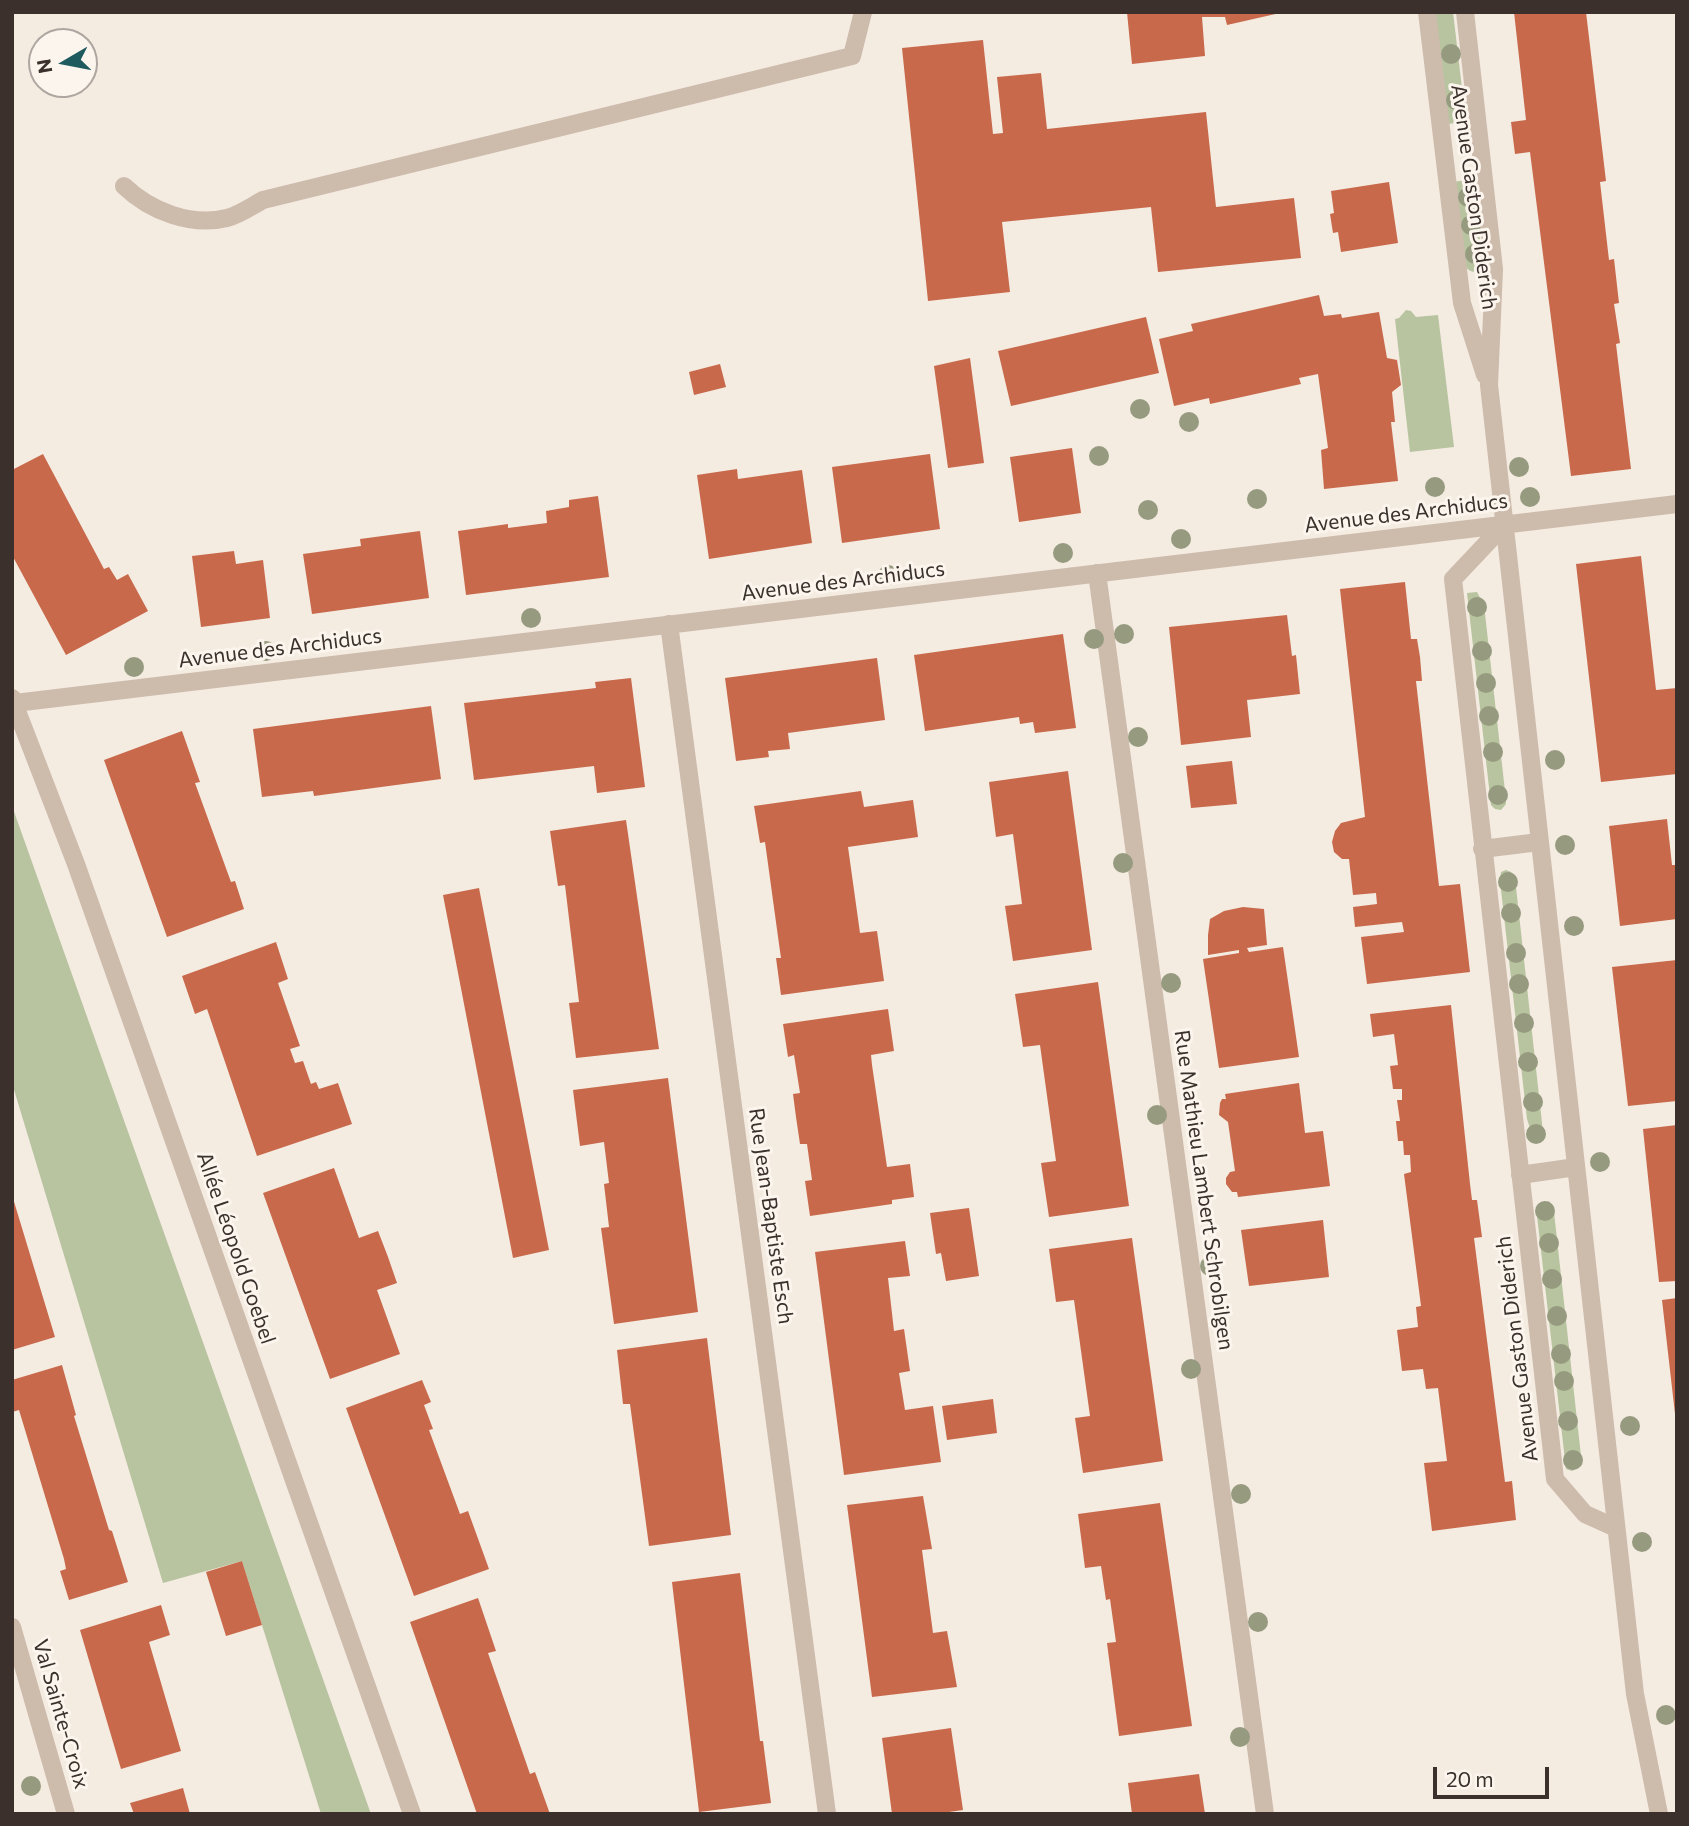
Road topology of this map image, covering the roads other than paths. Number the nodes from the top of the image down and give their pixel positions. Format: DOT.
graph roads {
  1 [pos="863,12"];
  2 [pos="1427,12"];
  3 [pos="1465,12"];
  4 [pos="124,186"];
  5 [pos="1489,385"];
  6 [pos="1677,504"];
  7 [pos="1504,524"];
  8 [pos="1097,573"];
  9 [pos="669,624"];
  10 [pos="13,701"];
  11 [pos="1539,842"];
  12 [pos="1482,849"];
  13 [pos="1576,1167"];
  14 [pos="1520,1175"];
  15 [pos="1616,1528"];
  16 [pos="12,1627"];
  17 [pos="66,1814"];
  18 [pos="412,1814"];
  19 [pos="827,1814"];
  20 [pos="1265,1814"];
  21 [pos="1659,1814"];
  1 -- 4 [label="street"];
  2 -- 5 [label="street, Avenue Gaston Diderich"];
  3 -- 5 [label="street, Avenue Gaston Diderich"];
  5 -- 7 [label="street, Avenue Gaston Diderich"];
  6 -- 7 [label="street, Avenue des Archiducs"];
  7 -- 8 [label="street, Avenue des Archiducs"];
  7 -- 11 [label="street, Avenue Gaston Diderich"];
  7 -- 12 [label="street, Avenue Gaston Diderich"];
  8 -- 9 [label="street, Avenue des Archiducs"];
  8 -- 20 [label="street, Rue Mathieu Lambert Schrobilgen"];
  9 -- 10 [label="street, Avenue des Archiducs"];
  9 -- 19 [label="street, Rue Jean-Baptiste Esch"];
  10 -- 18 [label="street, Allée Léopold Goebel"];
  11 -- 12 [label="street"];
  11 -- 13 [label="street, Avenue Gaston Diderich"];
  12 -- 14 [label="street, Avenue Gaston Diderich"];
  13 -- 14 [label="street"];
  13 -- 15 [label="street, Avenue Gaston Diderich"];
  14 -- 15 [label="street, Avenue Gaston Diderich"];
  15 -- 21 [label="street, Avenue Gaston Diderich"];
  16 -- 17 [label="street, Val Sainte-Croix"];
}
